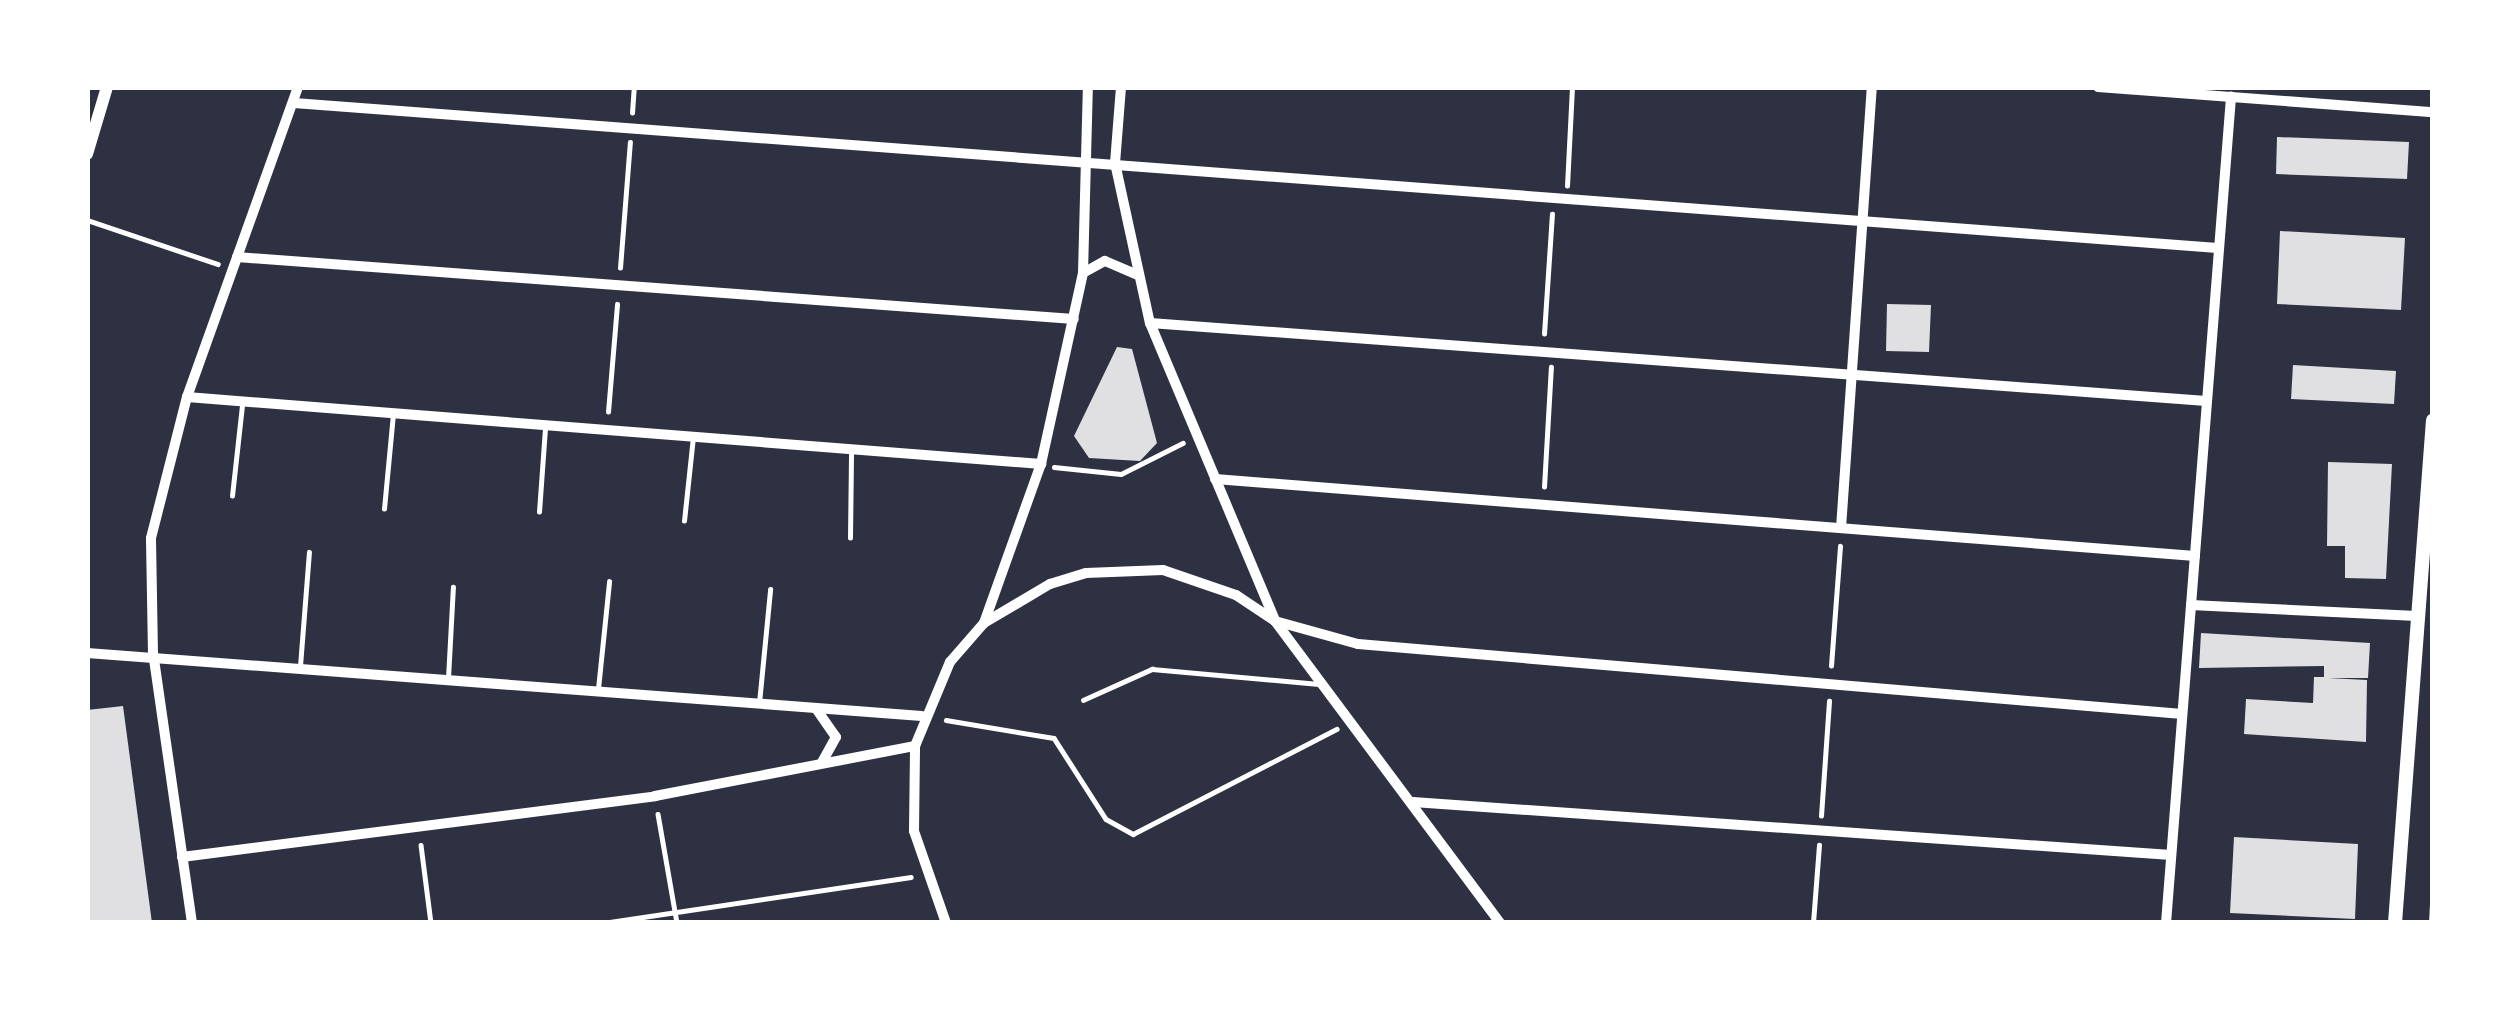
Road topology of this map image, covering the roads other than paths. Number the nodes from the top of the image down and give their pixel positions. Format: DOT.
graph roads {
  1 [pos="107,87"];
  2 [pos="298,87"];
  3 [pos="1088,87"];
  4 [pos="1121,87"];
  5 [pos="1872,87"];
  6 [pos="2098,87"];
  7 [pos="2231,97"];
  8 [pos="294,103"];
  9 [pos="2433,112"];
  10 [pos="87,154"];
  11 [pos="1087,160"];
  12 [pos="1115,163"];
  13 [pos="1863,220"];
  14 [pos="2218,248"];
  15 [pos="234,263"];
  16 [pos="1083,273"];
  17 [pos="1136,274"];
  18 [pos="1074,319"];
  19 [pos="1150,323"];
  20 [pos="1852,375"];
  21 [pos="187,397"];
  22 [pos="242,401"];
  23 [pos="2206,401"];
  24 [pos="393,413"];
  25 [pos="2433,420"];
  26 [pos="545,424"];
  27 [pos="693,436"];
  28 [pos="851,448"];
  29 [pos="1041,464"];
  30 [pos="1215,479"];
  31 [pos="232,496"];
  32 [pos="384,509"];
  33 [pos="539,512"];
  34 [pos="684,521"];
  35 [pos="1841,528"];
  36 [pos="850,538"];
  37 [pos="309,552"];
  38 [pos="2195,556"];
  39 [pos="609,582"];
  40 [pos="453,587"];
  41 [pos="770,590"];
  42 [pos="2191,605"];
  43 [pos="2417,616"];
  44 [pos="1275,621"];
  45 [pos="984,623"];
  46 [pos="87,653"];
  47 [pos="153,653"];
  48 [pos="300,666"];
  49 [pos="448,678"];
  50 [pos="1327,684"];
  51 [pos="598,691"];
  52 [pos="1083,700"];
  53 [pos="759,704"];
  54 [pos="814,708"];
  55 [pos="2182,714"];
  56 [pos="922,716"];
  57 [pos="915,746"];
  58 [pos="818,765"];
  59 [pos="1413,802"];
  60 [pos="2171,855"];
  61 [pos="182,857"];
  62 [pos="192,923"];
  63 [pos="946,923"];
  64 [pos="1500,923"];
  65 [pos="2166,923"];
  66 [pos="2395,923"];
  1 -- 10 [label="street"];
  2 -- 8 [label="street"];
  3 -- 11 [label="street"];
  4 -- 12 [label="street"];
  5 -- 13 [label="street"];
  6 -- 7 [label="street"];
  7 -- 9 [label="street"];
  7 -- 14 [label="street"];
  8 -- 11 [label="street"];
  8 -- 15 [label="street"];
  11 -- 12 [label="street"];
  11 -- 16 [label="street"];
  12 -- 13 [label="street"];
  12 -- 17 [label="street"];
  13 -- 14 [label="street"];
  13 -- 20 [label="street"];
  14 -- 23 [label="street"];
  15 -- 18 [label="street"];
  15 -- 21 [label="street"];
  16 -- 17 [label="street"];
  16 -- 18 [label="street"];
  17 -- 19 [label="street"];
  18 -- 29 [label="street"];
  19 -- 20 [label="street"];
  19 -- 30 [label="street"];
  20 -- 23 [label="street"];
  20 -- 35 [label="street"];
  21 -- 22 [label="street"];
  21 -- 47 [label="street"];
  22 -- 24 [label="street"];
  22 -- 31 [label="lane"];
  23 -- 38 [label="street"];
  24 -- 26 [label="street"];
  24 -- 32 [label="lane"];
  25 -- 43 [label="main road"];
  26 -- 27 [label="street"];
  26 -- 33 [label="lane"];
  27 -- 28 [label="street"];
  27 -- 34 [label="lane"];
  28 -- 29 [label="street"];
  28 -- 36 [label="lane"];
  29 -- 45 [label="street"];
  30 -- 35 [label="street"];
  30 -- 44 [label="street"];
  35 -- 38 [label="street"];
  37 -- 48 [label="lane"];
  38 -- 42 [label="street"];
  39 -- 51 [label="lane"];
  40 -- 49 [label="lane"];
  41 -- 53 [label="lane"];
  42 -- 43 [label="street"];
  42 -- 55 [label="street"];
  43 -- 66 [label="main road"];
  44 -- 45 [label="street"];
  44 -- 50 [label="street"];
  44 -- 55 [label="street"];
  45 -- 56 [label="street"];
  46 -- 47 [label="street"];
  47 -- 48 [label="street"];
  47 -- 61 [label="street"];
  48 -- 49 [label="street"];
  49 -- 51 [label="street"];
  50 -- 52 [label="lane"];
  50 -- 59 [label="street"];
  51 -- 53 [label="street"];
  53 -- 54 [label="street"];
  54 -- 56 [label="street"];
  54 -- 58 [label="street"];
  55 -- 60 [label="street"];
  56 -- 57 [label="street"];
  57 -- 58 [label="street"];
  57 -- 63 [label="street"];
  58 -- 61 [label="street"];
  59 -- 60 [label="street"];
  59 -- 64 [label="street"];
  60 -- 65 [label="street"];
  61 -- 62 [label="street"];
}
